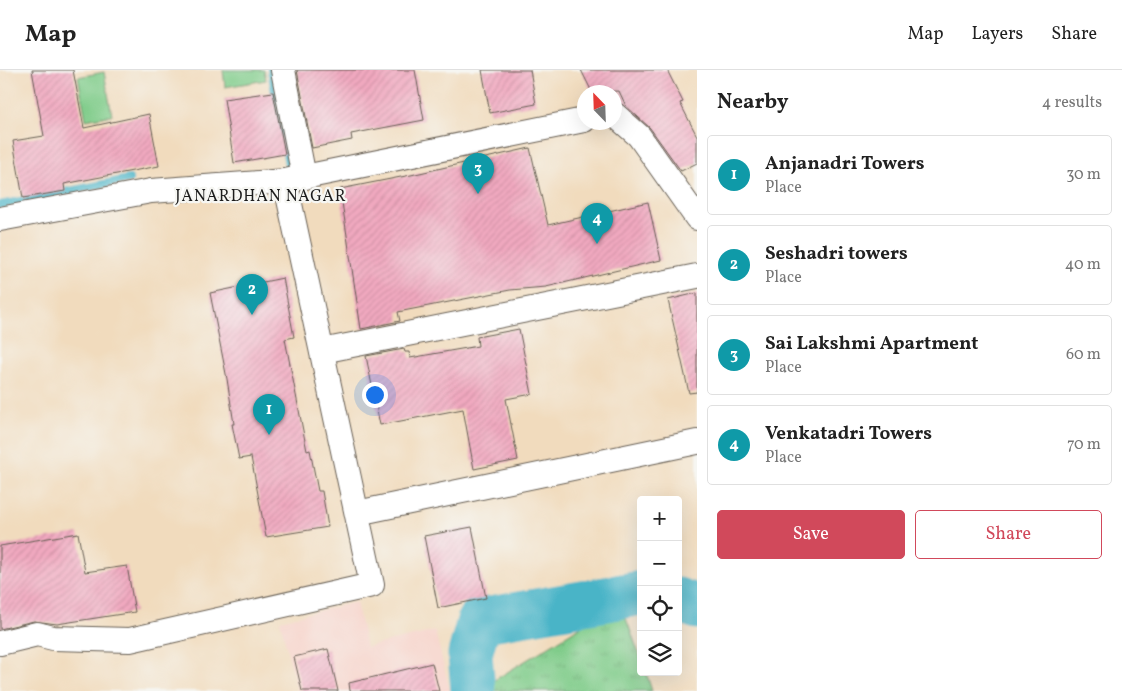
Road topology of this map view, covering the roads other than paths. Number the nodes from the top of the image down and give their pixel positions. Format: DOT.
graph roads {
  1 [pos="283,70"];
  2 [pos="577,121"];
  3 [pos="622,121"];
  4 [pos="294,179"];
  5 [pos="697,218"];
  6 [pos="0,219"];
  7 [pos="697,276"];
  8 [pos="322,351"];
  9 [pos="697,442"];
  10 [pos="357,513"];
  11 [pos="0,643"];
  1 -- 4 [label="street"];
  2 -- 4 [label="street"];
  3 -- 5 [label="street"];
  4 -- 6 [label="street"];
  4 -- 8 [label="street"];
  7 -- 8 [label="street"];
  8 -- 10 [label="street"];
  9 -- 10 [label="street"];
  10 -- 11 [label="street"];
}
